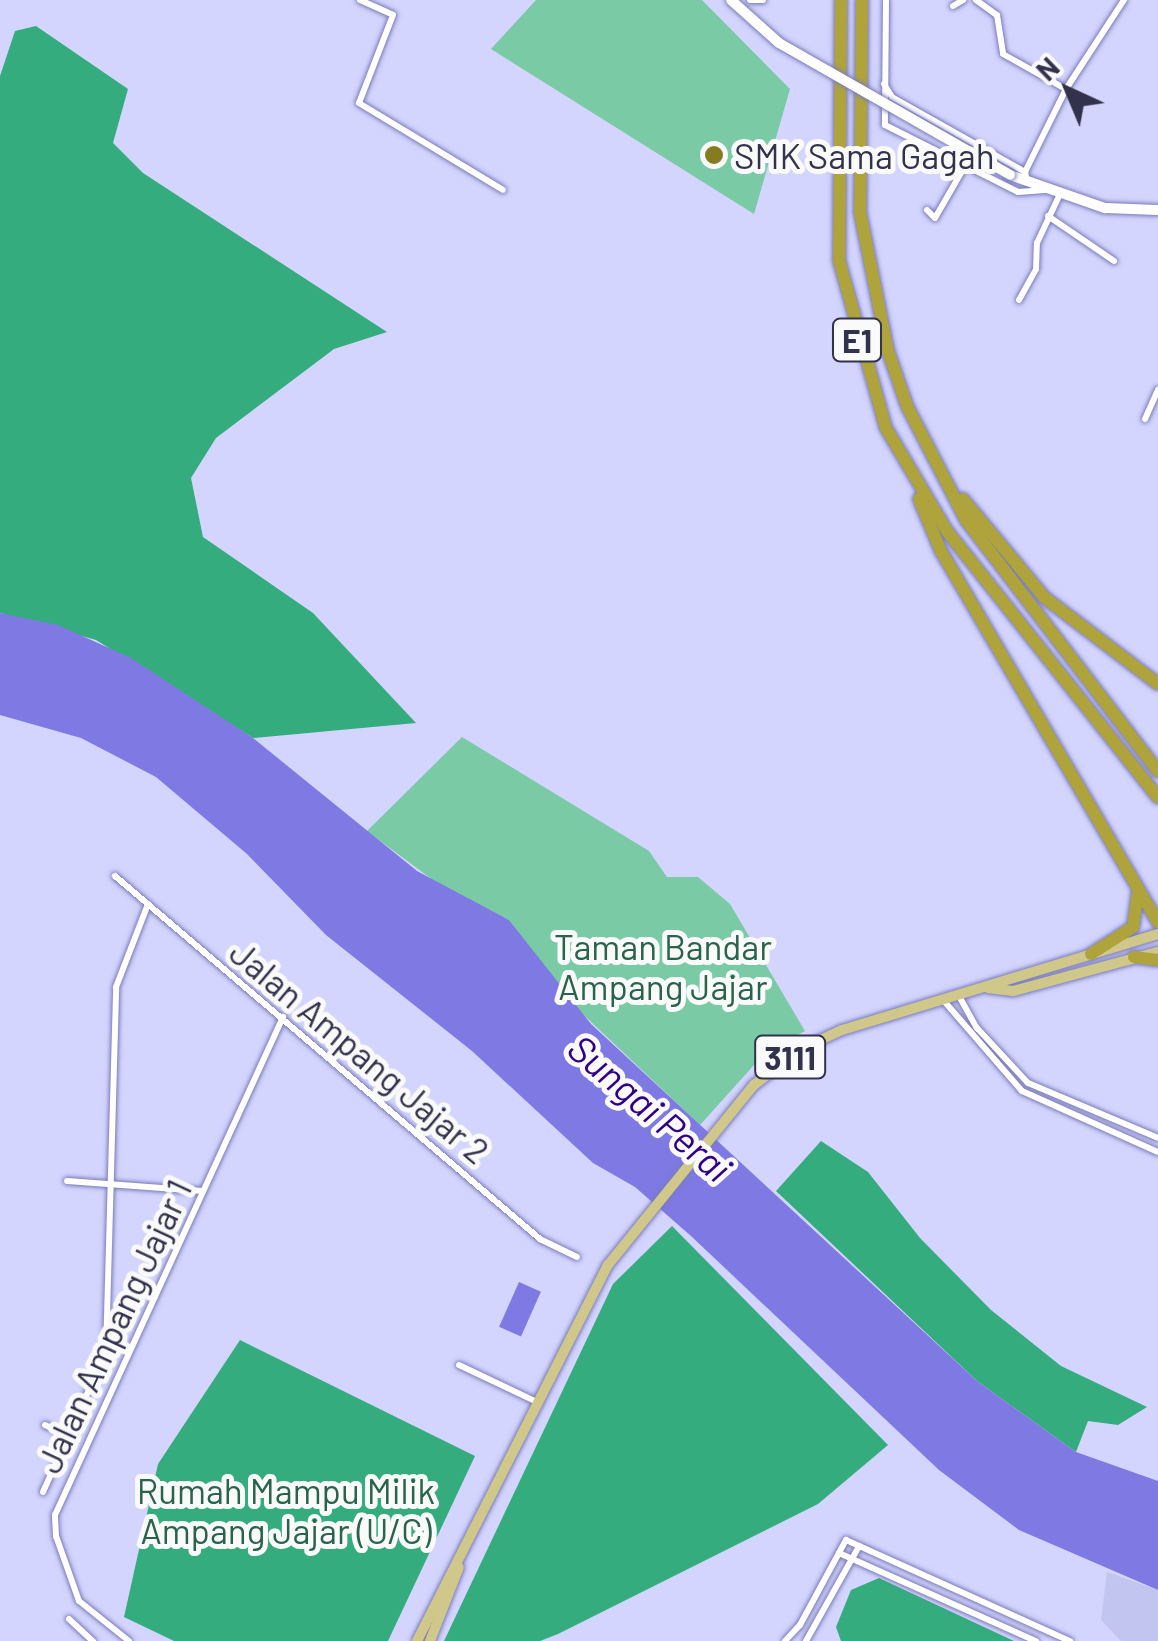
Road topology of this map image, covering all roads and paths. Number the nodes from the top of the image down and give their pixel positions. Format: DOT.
graph roads {
  1 [pos="360,0"];
  2 [pos="731,0"];
  3 [pos="750,0"];
  4 [pos="763,0"];
  5 [pos="841,0"];
  6 [pos="862,0"];
  7 [pos="886,0"];
  8 [pos="963,0"];
  9 [pos="976,0"];
  10 [pos="1124,0"];
  11 [pos="953,6"];
  12 [pos="883,82"];
  13 [pos="1066,90"];
  14 [pos="965,166"];
  15 [pos="1026,178"];
  16 [pos="502,190"];
  17 [pos="1044,190"];
  18 [pos="1059,196"];
  19 [pos="927,210"];
  20 [pos="1158,210"];
  21 [pos="1048,216"];
  22 [pos="1114,261"];
  23 [pos="1018,300"];
  24 [pos="1158,390"];
  25 [pos="1145,419"];
  26 [pos="932,457"];
  27 [pos="905,464"];
  28 [pos="1158,684"];
  29 [pos="1158,771"];
  30 [pos="1158,797"];
  31 [pos="115,876"];
  32 [pos="1138,892"];
  33 [pos="148,904"];
  34 [pos="1158,922"];
  35 [pos="1158,934"];
  36 [pos="1158,952"];
  37 [pos="1091,954"];
  38 [pos="1134,957"];
  39 [pos="1158,960"];
  40 [pos="986,988"];
  41 [pos="959,996"];
  42 [pos="944,1001"];
  43 [pos="283,1018"];
  44 [pos="1126,1121"];
  45 [pos="1121,1132"];
  46 [pos="1158,1138"];
  47 [pos="1158,1152"];
  48 [pos="68,1182"];
  49 [pos="113,1184"];
  50 [pos="203,1191"];
  51 [pos="577,1257"];
  52 [pos="458,1366"];
  53 [pos="537,1402"];
  54 [pos="45,1425"];
  55 [pos="69,1436"];
  56 [pos="43,1492"];
  57 [pos="859,1546"];
  58 [pos="839,1553"];
  59 [pos="853,1559"];
  60 [pos="460,1561"];
  61 [pos="69,1619"];
  62 [pos="93,1641"];
  63 [pos="130,1641"];
  64 [pos="417,1641"];
  65 [pos="430,1641"];
  66 [pos="785,1641"];
  67 [pos="806,1641"];
  68 [pos="1036,1641"];
  69 [pos="1070,1641"];
  1 -- 16 [label="street"];
  2 -- 15 [label="street, bridge"];
  3 -- 4 [label="street"];
  5 -- 27 [label="highway, E1"];
  6 -- 26 [label="highway, E1"];
  7 -- 12 [label="street"];
  8 -- 11 [label="street"];
  9 -- 13 [label="street"];
  10 -- 13 [label="street"];
  12 -- 14 [label="street"];
  12 -- 15 [label="street"];
  13 -- 15 [label="street"];
  14 -- 17 [label="street"];
  14 -- 19 [label="street"];
  15 -- 17 [label="street"];
  17 -- 18 [label="street"];
  18 -- 20 [label="street"];
  18 -- 21 [label="street"];
  21 -- 22 [label="street"];
  21 -- 23 [label="street"];
  24 -- 25 [label="street"];
  26 -- 28 [label="highway"];
  26 -- 29 [label="highway, E1"];
  27 -- 30 [label="highway, E1"];
  27 -- 32 [label="highway"];
  31 -- 33 [label="street, Jalan Ampang Jajar 2"];
  32 -- 34 [label="highway"];
  32 -- 37 [label="highway"];
  33 -- 43 [label="street, Jalan Ampang Jajar 2"];
  33 -- 49 [label="street"];
  35 -- 37 [label="main road, 3111"];
  36 -- 38 [label="main road, 3111"];
  37 -- 40 [label="main road, 3111"];
  38 -- 39 [label="highway"];
  38 -- 40 [label="main road, 3111"];
  40 -- 41 [label="main road, 3111"];
  41 -- 42 [label="main road, 3111"];
  41 -- 44 [label="street"];
  42 -- 45 [label="street"];
  42 -- 53 [label="main road, 3111"];
  43 -- 50 [label="street, Jalan Ampang Jajar 1"];
  43 -- 51 [label="street, Jalan Ampang Jajar 2"];
  44 -- 45 [label="street"];
  44 -- 46 [label="street"];
  45 -- 47 [label="street"];
  48 -- 49 [label="street"];
  49 -- 50 [label="street"];
  49 -- 55 [label="street"];
  50 -- 63 [label="street, Jalan Ampang Jajar 1"];
  52 -- 53 [label="street"];
  53 -- 60 [label="main road, 3111"];
  54 -- 55 [label="street"];
  55 -- 56 [label="street"];
  57 -- 58 [label="street"];
  57 -- 59 [label="street"];
  57 -- 69 [label="street"];
  58 -- 59 [label="street"];
  58 -- 66 [label="street"];
  59 -- 67 [label="street"];
  59 -- 68 [label="street"];
  60 -- 64 [label="main road, 3111"];
  60 -- 65 [label="main road"];
  61 -- 62 [label="street"];
}
